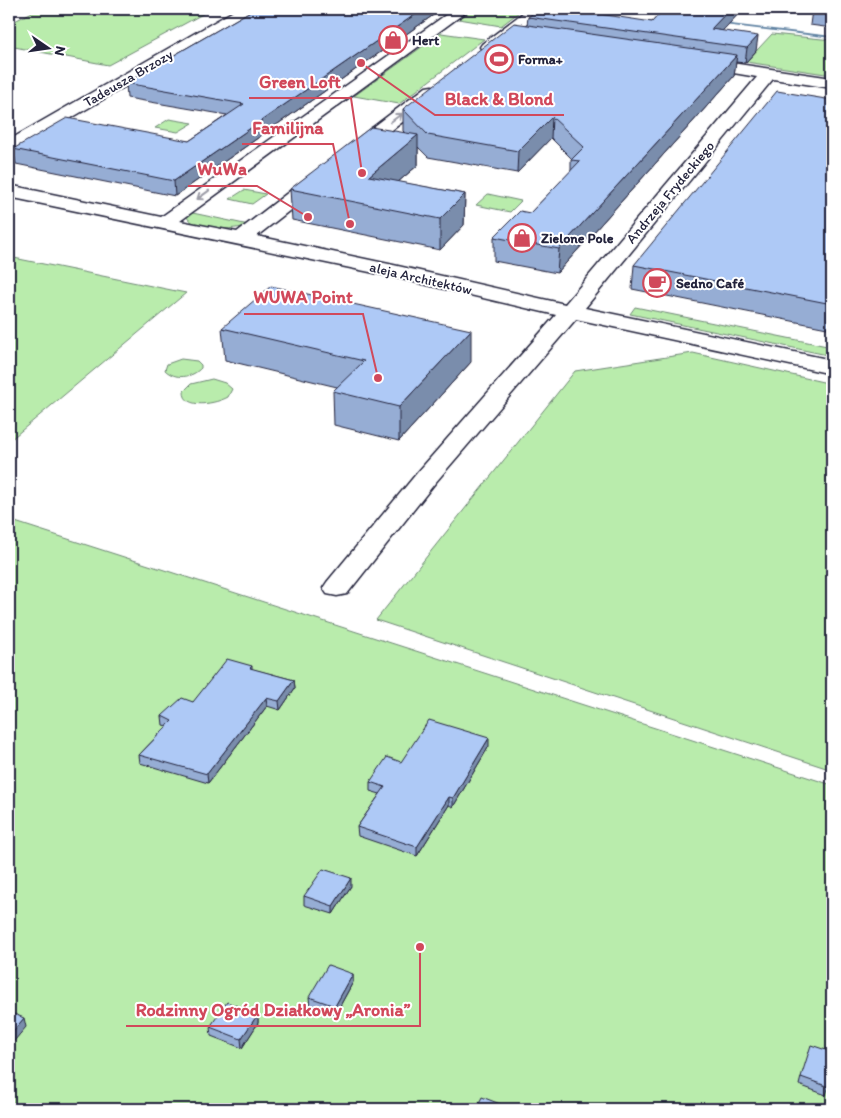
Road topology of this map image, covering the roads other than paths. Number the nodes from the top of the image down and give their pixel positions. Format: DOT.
graph roads {
  1 [pos="247,9"];
  2 [pos="463,9"];
  3 [pos="537,9"];
  4 [pos="504,35"];
  5 [pos="524,38"];
  6 [pos="474,58"];
  7 [pos="687,62"];
  8 [pos="769,73"];
  9 [pos="445,81"];
  10 [pos="832,83"];
  11 [pos="9,147"];
  12 [pos="9,191"];
  13 [pos="163,224"];
  14 [pos="240,240"];
  15 [pos="571,311"];
  16 [pos="832,367"];
  17 [pos="337,588"];
  1 -- 11 [label="street, Tadeusza Brzozy"];
  2 -- 13 [label="street, one-way"];
  3 -- 4 [label="street"];
  4 -- 5 [label="street"];
  4 -- 6 [label="street"];
  7 -- 8 [label="street"];
  8 -- 10 [label="street"];
  8 -- 15 [label="street, Andrzeja Frydeckiego"];
  14 -- 9 [label="street, one-way"];
  12 -- 13 [label="street, aleja Architektów"];
  13 -- 14 [label="street, aleja Architektów"];
  14 -- 15 [label="street, aleja Architektów"];
  15 -- 16 [label="street, aleja Architektów"];
  15 -- 17 [label="street, Andrzeja Frydeckiego"];
}
